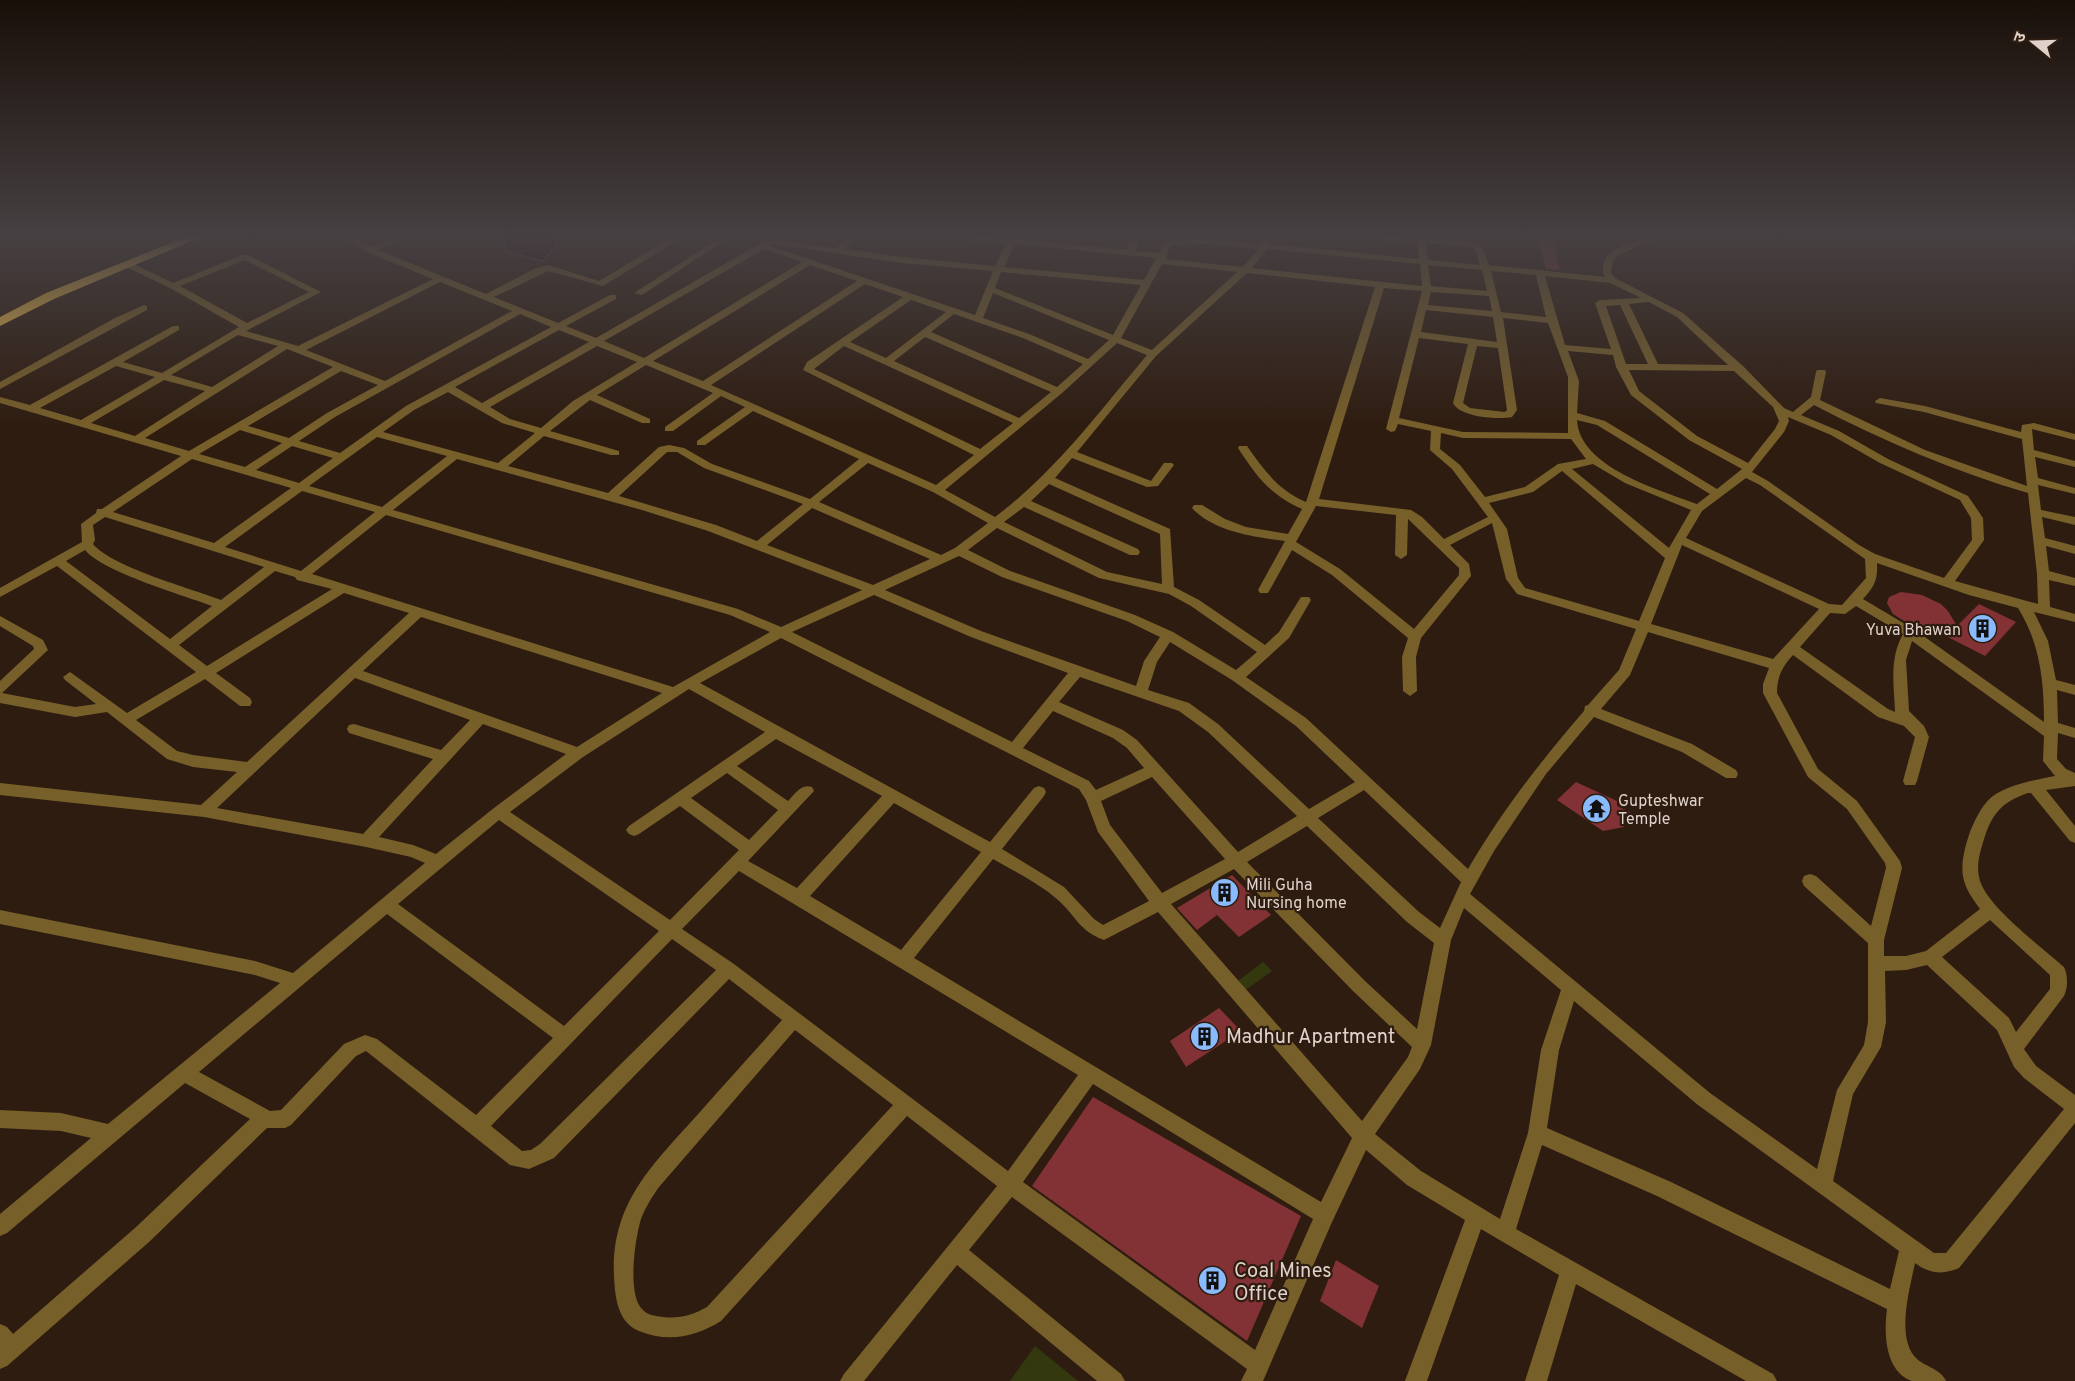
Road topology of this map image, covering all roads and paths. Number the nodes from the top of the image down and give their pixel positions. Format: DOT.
graph roads {
  1 [pos="40,299"];
  2 [pos="42,299"];
  3 [pos="194,299"];
  4 [pos="304,299"];
  5 [pos="398,299"];
  6 [pos="497,299"];
  7 [pos="609,299"];
  8 [pos="670,299"];
  9 [pos="748,299"];
  10 [pos="835,299"];
  11 [pos="906,299"];
  12 [pos="922,299"];
  13 [pos="986,299"];
  14 [pos="1016,299"];
  15 [pos="1138,299"];
  16 [pos="1213,299"];
  17 [pos="1375,299"];
  18 [pos="1424,299"];
  19 [pos="1493,299"];
  20 [pos="1546,299"];
  21 [pos="1648,299"];
  22 [pos="1623,301"];
  23 [pos="1651,301"];
  24 [pos="1421,307"];
  25 [pos="144,308"];
  26 [pos="520,310"];
  27 [pos="954,310"];
  28 [pos="1496,315"];
  29 [pos="1,316"];
  30 [pos="978,319"];
  31 [pos="1551,320"];
  32 [pos="561,326"];
  33 [pos="176,328"];
  34 [pos="242,330"];
  35 [pos="925,333"];
  36 [pos="1414,334"];
  37 [pos="1115,340"];
  38 [pos="598,341"];
  39 [pos="845,343"];
  40 [pos="1473,343"];
  41 [pos="286,345"];
  42 [pos="1502,346"];
  43 [pos="1561,348"];
  44 [pos="298,350"];
  45 [pos="1616,352"];
  46 [pos="1153,354"];
  47 [pos="646,361"];
  48 [pos="888,361"];
  49 [pos="114,362"];
  50 [pos="1089,363"];
  51 [pos="342,366"];
  52 [pos="1654,366"];
  53 [pos="1621,367"];
  54 [pos="1739,368"];
  55 [pos="1821,372"];
  56 [pos="164,376"];
  57 [pos="384,384"];
  58 [pos="704,385"];
  59 [pos="0,386"];
  60 [pos="447,387"];
  61 [pos="215,391"];
  62 [pos="1058,391"];
  63 [pos="720,392"];
  64 [pos="590,396"];
  65 [pos="0,400"];
  66 [pos="1814,401"];
  67 [pos="1880,401"];
  68 [pos="753,406"];
  69 [pos="483,408"];
  70 [pos="31,409"];
  71 [pos="1780,410"];
  72 [pos="1796,414"];
  73 [pos="1572,415"];
  74 [pos="646,421"];
  75 [pos="1020,422"];
  76 [pos="84,423"];
  77 [pos="237,426"];
  78 [pos="669,429"];
  79 [pos="1437,431"];
  80 [pos="541,432"];
  81 [pos="374,433"];
  82 [pos="1574,436"];
  83 [pos="2027,437"];
  84 [pos="2075,437"];
  85 [pos="137,440"];
  86 [pos="289,442"];
  87 [pos="701,443"];
  88 [pos="1243,448"];
  89 [pos="2028,452"];
  90 [pos="615,453"];
  91 [pos="1070,453"];
  92 [pos="456,454"];
  93 [pos="981,454"];
  94 [pos="190,455"];
  95 [pos="341,457"];
  96 [pos="867,458"];
  97 [pos="1594,460"];
  98 [pos="2075,464"];
  99 [pos="1168,465"];
  100 [pos="1562,466"];
  101 [pos="500,467"];
  102 [pos="247,471"];
  103 [pos="1747,471"];
  104 [pos="1048,478"];
  105 [pos="2032,485"];
  106 [pos="300,487"];
  107 [pos="937,490"];
  108 [pos="2075,491"];
  109 [pos="1718,494"];
  110 [pos="611,497"];
  111 [pos="1483,501"];
  112 [pos="1023,502"];
  113 [pos="811,503"];
  114 [pos="1311,505"];
  115 [pos="1198,508"];
  116 [pos="1698,509"];
  117 [pos="384,511"];
  118 [pos="101,512"];
  119 [pos="1402,512"];
  120 [pos="2036,512"];
  121 [pos="1495,518"];
  122 [pos="2075,521"];
  123 [pos="997,523"];
  124 [pos="1679,539"];
  125 [pos="1292,541"];
  126 [pos="2040,541"];
  127 [pos="87,544"];
  128 [pos="1444,544"];
  129 [pos="759,546"];
  130 [pos="214,549"];
  131 [pos="2075,550"];
  132 [pos="958,551"];
  133 [pos="1134,552"];
  134 [pos="1401,555"];
  135 [pos="1672,557"];
  136 [pos="1871,557"];
  137 [pos="940,559"];
  138 [pos="58,561"];
  139 [pos="272,567"];
  140 [pos="2043,574"];
  141 [pos="302,577"];
  142 [pos="2075,582"];
  143 [pos="1947,583"];
  144 [pos="341,589"];
  145 [pos="1168,589"];
  146 [pos="1264,590"];
  147 [pos="872,591"];
  148 [pos="0,593"];
  149 [pos="1305,600"];
  150 [pos="1856,600"];
  151 [pos="222,605"];
  152 [pos="2023,605"];
  153 [pos="1827,608"];
  154 [pos="2044,609"];
  155 [pos="417,613"];
  156 [pos="2075,618"];
  157 [pos="2,626"];
  158 [pos="1645,626"];
  159 [pos="781,632"];
  160 [pos="1910,633"];
  161 [pos="1168,635"];
  162 [pos="1415,637"];
  163 [pos="170,645"];
  164 [pos="1792,648"];
  165 [pos="1266,651"];
  166 [pos="1776,665"];
  167 [pos="1077,671"];
  168 [pos="353,672"];
  169 [pos="207,673"];
  170 [pos="1237,676"];
  171 [pos="70,677"];
  172 [pos="689,683"];
  173 [pos="2051,683"];
  174 [pos="0,689"];
  175 [pos="2075,690"];
  176 [pos="1410,691"];
  177 [pos="674,692"];
  178 [pos="1141,692"];
  179 [pos="0,698"];
  180 [pos="245,702"];
  181 [pos="1050,704"];
  182 [pos="109,707"];
  183 [pos="1590,710"];
  184 [pos="481,717"];
  185 [pos="126,720"];
  186 [pos="1909,722"];
  187 [pos="354,729"];
  188 [pos="2051,730"];
  189 [pos="774,733"];
  190 [pos="2075,733"];
  191 [pos="1014,749"];
  192 [pos="578,753"];
  193 [pos="445,757"];
  194 [pos="727,766"];
  195 [pos="250,768"];
  196 [pos="1155,768"];
  197 [pos="1731,774"];
  198 [pos="2073,780"];
  199 [pos="1910,781"];
  200 [pos="1366,782"];
  201 [pos="2035,788"];
  202 [pos="0,789"];
  203 [pos="807,791"];
  204 [pos="1039,792"];
  205 [pos="891,796"];
  206 [pos="680,798"];
  207 [pos="1093,798"];
  208 [pos="789,810"];
  209 [pos="204,811"];
  210 [pos="499,812"];
  211 [pos="1308,818"];
  212 [pos="634,830"];
  213 [pos="2075,837"];
  214 [pos="366,841"];
  215 [pos="749,849"];
  216 [pos="993,851"];
  217 [pos="1236,861"];
  218 [pos="438,862"];
  219 [pos="737,862"];
  220 [pos="1810,881"];
  221 [pos="1465,888"];
  222 [pos="799,897"];
  223 [pos="1161,904"];
  224 [pos="387,905"];
  225 [pos="1991,910"];
  226 [pos="0,917"];
  227 [pos="670,930"];
  228 [pos="1443,940"];
  229 [pos="1876,940"];
  230 [pos="1930,957"];
  231 [pos="903,959"];
  232 [pos="1877,964"];
  233 [pos="728,969"];
  234 [pos="295,981"];
  235 [pos="1570,988"];
  236 [pos="794,1019"];
  237 [pos="565,1037"];
  238 [pos="1422,1045"];
  239 [pos="2014,1048"];
  240 [pos="184,1073"];
  241 [pos="1090,1073"];
  242 [pos="906,1104"];
  243 [pos="2075,1108"];
  244 [pos="265,1118"];
  245 [pos="0,1119"];
  246 [pos="477,1127"];
  247 [pos="1538,1133"];
  248 [pos="111,1134"];
  249 [pos="1363,1136"];
  250 [pos="1010,1184"];
  251 [pos="1823,1184"];
  252 [pos="1325,1215"];
  253 [pos="1476,1216"];
  254 [pos="0,1226"];
  255 [pos="1505,1233"];
  256 [pos="1909,1249"];
  257 [pos="956,1252"];
  258 [pos="1569,1271"];
  259 [pos="1897,1303"];
  260 [pos="4,1347"];
  261 [pos="1256,1373"];
  262 [pos="1541,1379"];
  263 [pos="1110,1380"];
  264 [pos="851,1381"];
  265 [pos="1416,1381"];
  266 [pos="1766,1381"];
  267 [pos="1935,1381"];
  1 -- 29 [label="highway"];
  2 -- 29 [label="highway"];
  3 -- 34 [label="street"];
  4 -- 34 [label="street"];
  5 -- 44 [label="street"];
  6 -- 26 [label="street"];
  7 -- 32 [label="street"];
  8 -- 38 [label="street"];
  9 -- 47 [label="street"];
  10 -- 58 [label="street"];
  11 -- 39 [label="street"];
  12 -- 27 [label="street"];
  13 -- 30 [label="street"];
  14 -- 37 [label="street"];
  15 -- 37 [label="street"];
  16 -- 46 [label="street"];
  17 -- 114 [label="street"];
  18 -- 24 [label="street"];
  19 -- 28 [label="street"];
  20 -- 31 [label="street"];
  21 -- 23 [label="street"];
  22 -- 23 [label="street"];
  22 -- 45 [label="street"];
  22 -- 52 [label="street"];
  23 -- 54 [label="street"];
  24 -- 28 [label="street"];
  24 -- 36 [label="street"];
  25 -- 59 [label="street"];
  26 -- 32 [label="street"];
  26 -- 57 [label="street"];
  27 -- 30 [label="street"];
  27 -- 35 [label="street"];
  28 -- 31 [label="street"];
  28 -- 42 [label="street"];
  30 -- 50 [label="street"];
  31 -- 43 [label="street"];
  32 -- 38 [label="street"];
  32 -- 60 [label="street"];
  33 -- 49 [label="street"];
  34 -- 41 [label="street"];
  34 -- 56 [label="street"];
  35 -- 48 [label="street"];
  35 -- 62 [label="street"];
  36 -- 40 [label="street"];
  36 -- 79 [label="street"];
  37 -- 46 [label="street"];
  37 -- 50 [label="street"];
  38 -- 47 [label="street"];
  38 -- 69 [label="street"];
  39 -- 48 [label="street"];
  39 -- 93 [label="street"];
  40 -- 42 [label="street"];
  40 -- 42 [label="street"];
  41 -- 44 [label="street"];
  41 -- 61 [label="street"];
  43 -- 45 [label="street"];
  43 -- 73 [label="street"];
  44 -- 51 [label="street"];
  45 -- 53 [label="street"];
  46 -- 91 [label="street"];
  47 -- 58 [label="street"];
  47 -- 64 [label="street"];
  48 -- 75 [label="street"];
  49 -- 56 [label="street"];
  49 -- 70 [label="street"];
  50 -- 62 [label="street"];
  51 -- 57 [label="street"];
  51 -- 77 [label="street"];
  52 -- 53 [label="street"];
  52 -- 54 [label="street"];
  53 -- 103 [label="street"];
  54 -- 71 [label="street"];
  55 -- 66 [label="street"];
  56 -- 61 [label="street"];
  56 -- 76 [label="street"];
  57 -- 86 [label="street"];
  58 -- 63 [label="street"];
  60 -- 69 [label="street"];
  60 -- 81 [label="street"];
  61 -- 85 [label="street"];
  62 -- 75 [label="street"];
  63 -- 68 [label="street"];
  63 -- 78 [label="street"];
  64 -- 74 [label="street"];
  64 -- 80 [label="street"];
  65 -- 70 [label="street"];
  66 -- 72 [label="street"];
  66 -- 105 [label="street"];
  67 -- 83 [label="street"];
  68 -- 87 [label="street"];
  68 -- 96 [label="street"];
  69 -- 80 [label="street"];
  70 -- 76 [label="street"];
  71 -- 72 [label="street"];
  71 -- 103 [label="street"];
  72 -- 143 [label="street"];
  73 -- 82 [label="street"];
  73 -- 109 [label="street"];
  75 -- 93 [label="street"];
  76 -- 85 [label="street"];
  77 -- 86 [label="street"];
  77 -- 94 [label="street"];
  79 -- 82 [label="street"];
  79 -- 111 [label="street"];
  80 -- 90 [label="street"];
  80 -- 101 [label="street"];
  81 -- 92 [label="street"];
  81 -- 95 [label="street"];
  82 -- 97 [label="street"];
  83 -- 84 [label="street"];
  83 -- 89 [label="street"];
  85 -- 94 [label="street"];
  86 -- 95 [label="street"];
  86 -- 102 [label="street"];
  88 -- 114 [label="street"];
  89 -- 98 [label="street"];
  89 -- 105 [label="street"];
  91 -- 99 [label="street"];
  91 -- 104 [label="street"];
  92 -- 101 [label="street"];
  92 -- 117 [label="street"];
  93 -- 107 [label="street"];
  94 -- 102 [label="street"];
  94 -- 118 [label="street"];
  95 -- 106 [label="street"];
  96 -- 107 [label="street"];
  96 -- 113 [label="street"];
  97 -- 100 [label="street"];
  97 -- 116 [label="street"];
  100 -- 111 [label="street"];
  100 -- 135 [label="street"];
  101 -- 110 [label="street"];
  102 -- 106 [label="street"];
  103 -- 109 [label="street"];
  103 -- 136 [label="street"];
  104 -- 112 [label="street"];
  104 -- 145 [label="street"];
  105 -- 108 [label="street"];
  105 -- 120 [label="street"];
  106 -- 117 [label="street"];
  106 -- 130 [label="street"];
  107 -- 123 [label="street"];
  109 -- 116 [label="street"];
  110 -- 113 [label="street"];
  110 -- 129 [label="street"];
  111 -- 121 [label="street"];
  112 -- 123 [label="street"];
  112 -- 133 [label="street"];
  113 -- 129 [label="street"];
  113 -- 137 [label="street"];
  114 -- 119 [label="street"];
  114 -- 125 [label="street"];
  115 -- 125 [label="street"];
  116 -- 124 [label="street"];
  117 -- 141 [label="street"];
  117 -- 159 [label="street"];
  118 -- 127 [label="street"];
  118 -- 130 [label="street"];
  119 -- 128 [label="street"];
  119 -- 134 [label="street"];
  120 -- 122 [label="street"];
  120 -- 126 [label="street"];
  121 -- 128 [label="street"];
  121 -- 158 [label="street"];
  123 -- 132 [label="street"];
  123 -- 145 [label="street"];
  124 -- 135 [label="street"];
  124 -- 153 [label="street"];
  125 -- 146 [label="street"];
  125 -- 162 [label="street"];
  126 -- 131 [label="street"];
  126 -- 140 [label="street"];
  127 -- 138 [label="street"];
  127 -- 151 [label="street"];
  128 -- 162 [label="street"];
  129 -- 147 [label="street"];
  130 -- 139 [label="street"];
  132 -- 137 [label="street"];
  132 -- 161 [label="street"];
  135 -- 158 [label="street"];
  136 -- 143 [label="street"];
  136 -- 150 [label="street"];
  137 -- 147 [label="street"];
  138 -- 148 [label="street"];
  138 -- 163 [label="street"];
  139 -- 141 [label="street"];
  139 -- 151 [label="street"];
  140 -- 142 [label="street"];
  140 -- 154 [label="street"];
  141 -- 144 [label="street"];
  143 -- 152 [label="street"];
  144 -- 155 [label="street"];
  144 -- 169 [label="street"];
  145 -- 165 [label="street"];
  147 -- 159 [label="street"];
  147 -- 167 [label="street"];
  149 -- 165 [label="street"];
  150 -- 153 [label="street"];
  150 -- 160 [label="street"];
  151 -- 163 [label="street"];
  152 -- 154 [label="street"];
  152 -- 173 [label="street"];
  153 -- 164 [label="street"];
  154 -- 156 [label="street"];
  155 -- 168 [label="street"];
  155 -- 177 [label="street"];
  157 -- 174 [label="street"];
  158 -- 166 [label="street"];
  158 -- 183 [label="street"];
  159 -- 172 [label="street"];
  159 -- 191 [label="street"];
  160 -- 186 [label="street"];
  160 -- 188 [label="street"];
  161 -- 170 [label="street"];
  161 -- 178 [label="street"];
  162 -- 176 [label="street"];
  163 -- 169 [label="street"];
  164 -- 166 [label="street"];
  164 -- 186 [label="street"];
  165 -- 170 [label="street"];
  166 -- 229 [label="street"];
  167 -- 178 [label="street"];
  167 -- 181 [label="street"];
  168 -- 184 [label="street"];
  168 -- 195 [label="street"];
  169 -- 180 [label="street"];
  169 -- 185 [label="street"];
  170 -- 200 [label="street"];
  171 -- 182 [label="street"];
  172 -- 177 [label="street"];
  172 -- 189 [label="street"];
  173 -- 175 [label="street"];
  173 -- 188 [label="street"];
  177 -- 192 [label="street"];
  178 -- 211 [label="street"];
  179 -- 182 [label="street"];
  181 -- 191 [label="street"];
  181 -- 196 [label="street"];
  182 -- 185 [label="street"];
  183 -- 197 [label="street"];
  183 -- 221 [label="street"];
  184 -- 192 [label="street"];
  184 -- 193 [label="street"];
  185 -- 195 [label="street"];
  186 -- 199 [label="street"];
  187 -- 193 [label="street"];
  188 -- 190 [label="street"];
  188 -- 198 [label="street"];
  189 -- 194 [label="street"];
  189 -- 205 [label="street"];
  191 -- 207 [label="street"];
  192 -- 210 [label="street"];
  193 -- 214 [label="street"];
  194 -- 206 [label="street"];
  194 -- 208 [label="street"];
  195 -- 209 [label="street"];
  196 -- 207 [label="street"];
  196 -- 217 [label="street"];
  198 -- 201 [label="street"];
  200 -- 211 [label="street"];
  200 -- 221 [label="street"];
  201 -- 213 [label="street"];
  201 -- 225 [label="street"];
  202 -- 209 [label="street"];
  203 -- 208 [label="street"];
  204 -- 216 [label="street"];
  205 -- 216 [label="street"];
  205 -- 222 [label="street"];
  206 -- 212 [label="street"];
  206 -- 215 [label="street"];
  207 -- 223 [label="street"];
  208 -- 215 [label="street"];
  209 -- 214 [label="street"];
  210 -- 218 [label="street"];
  210 -- 227 [label="street"];
  211 -- 217 [label="street"];
  211 -- 228 [label="street"];
  214 -- 218 [label="street"];
  215 -- 219 [label="street"];
  216 -- 223 [label="street"];
  216 -- 231 [label="street"];
  217 -- 223 [label="street"];
  217 -- 238 [label="street"];
  218 -- 224 [label="street"];
  219 -- 222 [label="street"];
  219 -- 227 [label="street"];
  220 -- 229 [label="street"];
  221 -- 228 [label="street"];
  221 -- 235 [label="street"];
  222 -- 231 [label="street"];
  223 -- 249 [label="street"];
  224 -- 234 [label="street"];
  224 -- 237 [label="street"];
  225 -- 230 [label="street"];
  225 -- 239 [label="street"];
  226 -- 234 [label="street"];
  227 -- 233 [label="street"];
  227 -- 237 [label="street"];
  228 -- 238 [label="street"];
  229 -- 232 [label="street"];
  230 -- 232 [label="street"];
  230 -- 239 [label="street"];
  231 -- 241 [label="street"];
  232 -- 251 [label="street"];
  233 -- 236 [label="street"];
  233 -- 246 [label="street"];
  234 -- 240 [label="street"];
  235 -- 247 [label="street"];
  235 -- 251 [label="street"];
  236 -- 242 [label="street"];
  236 -- 242 [label="street"];
  237 -- 246 [label="street"];
  238 -- 249 [label="street"];
  239 -- 243 [label="street"];
  240 -- 244 [label="street"];
  240 -- 248 [label="street"];
  241 -- 250 [label="street"];
  241 -- 252 [label="street"];
  242 -- 250 [label="street"];
  243 -- 256 [label="street"];
  244 -- 246 [label="street"];
  244 -- 260 [label="street"];
  245 -- 248 [label="street"];
  247 -- 255 [label="street"];
  247 -- 259 [label="street"];
  248 -- 254 [label="street"];
  249 -- 252 [label="street"];
  249 -- 253 [label="street"];
  250 -- 257 [label="street"];
  250 -- 261 [label="street"];
  251 -- 256 [label="street"];
  252 -- 261 [label="street"];
  253 -- 255 [label="street"];
  253 -- 265 [label="street"];
  255 -- 258 [label="street"];
  256 -- 259 [label="street"];
  257 -- 263 [label="street"];
  257 -- 264 [label="street"];
  258 -- 262 [label="street"];
  258 -- 266 [label="street"];
  259 -- 267 [label="street"];
}
